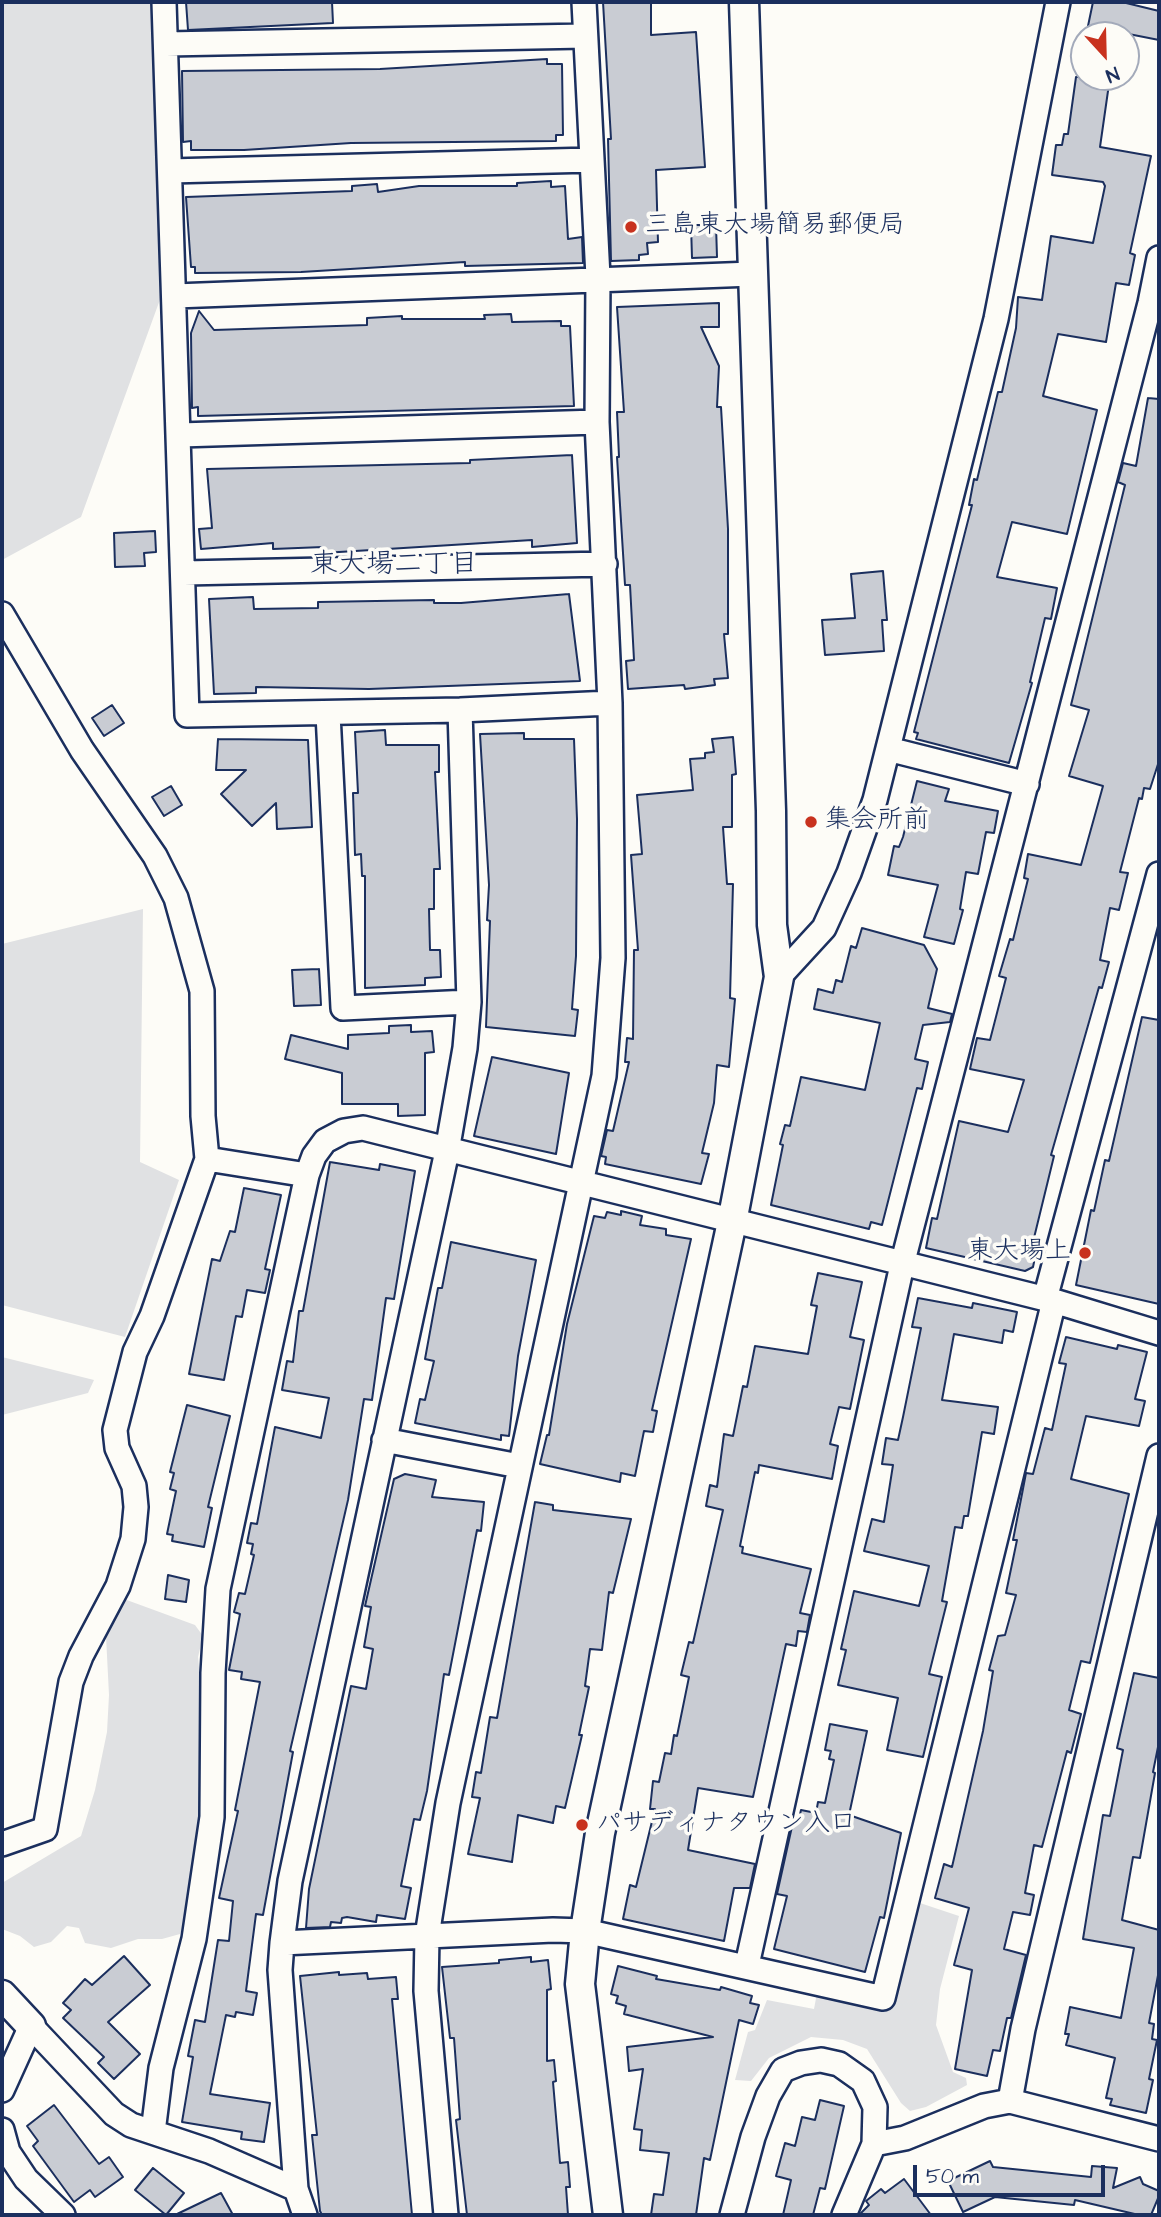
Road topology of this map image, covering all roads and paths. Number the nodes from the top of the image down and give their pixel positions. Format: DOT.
graph roads {
  1 [pos="164,2"];
  2 [pos="584,2"];
  3 [pos="744,2"];
  4 [pos="1058,2"];
  5 [pos="585,36"];
  6 [pos="166,44"];
  7 [pos="591,160"];
  8 [pos="170,171"];
  9 [pos="1159,258"];
  10 [pos="752,274"];
  11 [pos="598,278"];
  12 [pos="175,296"];
  13 [pos="1155,304"];
  14 [pos="597,422"];
  15 [pos="180,435"];
  16 [pos="605,564"];
  17 [pos="184,573"];
  18 [pos="2,614"];
  19 [pos="610,703"];
  20 [pos="460,710"];
  21 [pos="328,714"];
  22 [pos="888,749"];
  23 [pos="1027,785"];
  24 [pos="1158,883"];
  25 [pos="779,978"];
  26 [pos="469,1002"];
  27 [pos="447,1152"];
  28 [pos="207,1158"];
  29 [pos="307,1175"];
  30 [pos="580,1182"];
  31 [pos="732,1222"];
  32 [pos="902,1265"];
  33 [pos="1050,1300"];
  34 [pos="1159,1333"];
  35 [pos="384,1440"];
  36 [pos="1159,1456"];
  37 [pos="519,1466"];
  38 [pos="2,1844"];
  39 [pos="585,1931"];
  40 [pos="426,1937"];
  41 [pos="282,1943"];
  42 [pos="747,1965"];
  43 [pos="2,1995"];
  44 [pos="31,2026"];
  45 [pos="2,2090"];
  46 [pos="1010,2101"];
  47 [pos="2,2130"];
  48 [pos="153,2132"];
  49 [pos="1159,2139"];
  50 [pos="874,2144"];
  51 [pos="296,2189"];
  52 [pos="63,2215"];
  53 [pos="305,2215"];
  54 [pos="446,2215"];
  55 [pos="608,2215"];
  56 [pos="732,2215"];
  57 [pos="844,2215"];
  1 -- 6 [label="street"];
  2 -- 5 [label="street"];
  3 -- 10 [label="street"];
  4 -- 22 [label="street"];
  5 -- 6 [label="street"];
  5 -- 7 [label="street"];
  6 -- 8 [label="street"];
  7 -- 8 [label="street"];
  7 -- 11 [label="street"];
  8 -- 12 [label="street"];
  9 -- 13 [label="street"];
  10 -- 11 [label="street"];
  10 -- 25 [label="street"];
  11 -- 12 [label="street"];
  11 -- 14 [label="street"];
  12 -- 15 [label="street"];
  13 -- 23 [label="street"];
  14 -- 15 [label="street"];
  14 -- 16 [label="street"];
  15 -- 17 [label="street"];
  16 -- 17 [label="street"];
  16 -- 19 [label="street"];
  17 -- 21 [label="street"];
  18 -- 28 [label="street"];
  19 -- 20 [label="street"];
  19 -- 30 [label="street"];
  20 -- 21 [label="street"];
  20 -- 26 [label="street"];
  21 -- 26 [label="street"];
  22 -- 23 [label="street"];
  22 -- 25 [label="street"];
  23 -- 32 [label="street"];
  24 -- 33 [label="street"];
  25 -- 31 [label="street"];
  26 -- 27 [label="street"];
  27 -- 29 [label="street"];
  27 -- 30 [label="street"];
  27 -- 35 [label="street"];
  28 -- 29 [label="street"];
  28 -- 38 [label="street"];
  29 -- 48 [label="street"];
  30 -- 31 [label="street"];
  30 -- 37 [label="street"];
  31 -- 32 [label="street"];
  31 -- 39 [label="street"];
  32 -- 33 [label="street"];
  32 -- 42 [label="street"];
  33 -- 34 [label="street"];
  33 -- 42 [label="street"];
  35 -- 37 [label="street"];
  35 -- 41 [label="street"];
  36 -- 46 [label="street"];
  37 -- 40 [label="street"];
  39 -- 40 [label="street"];
  39 -- 42 [label="street"];
  39 -- 55 [label="street"];
  40 -- 41 [label="street"];
  40 -- 54 [label="street"];
  41 -- 51 [label="street"];
  43 -- 44 [label="street"];
  44 -- 45 [label="street"];
  44 -- 48 [label="street"];
  46 -- 49 [label="street"];
  46 -- 50 [label="street"];
  47 -- 52 [label="street"];
  48 -- 51 [label="street"];
  50 -- 56 [label="street"];
  50 -- 57 [label="street"];
  51 -- 53 [label="street"];
}
